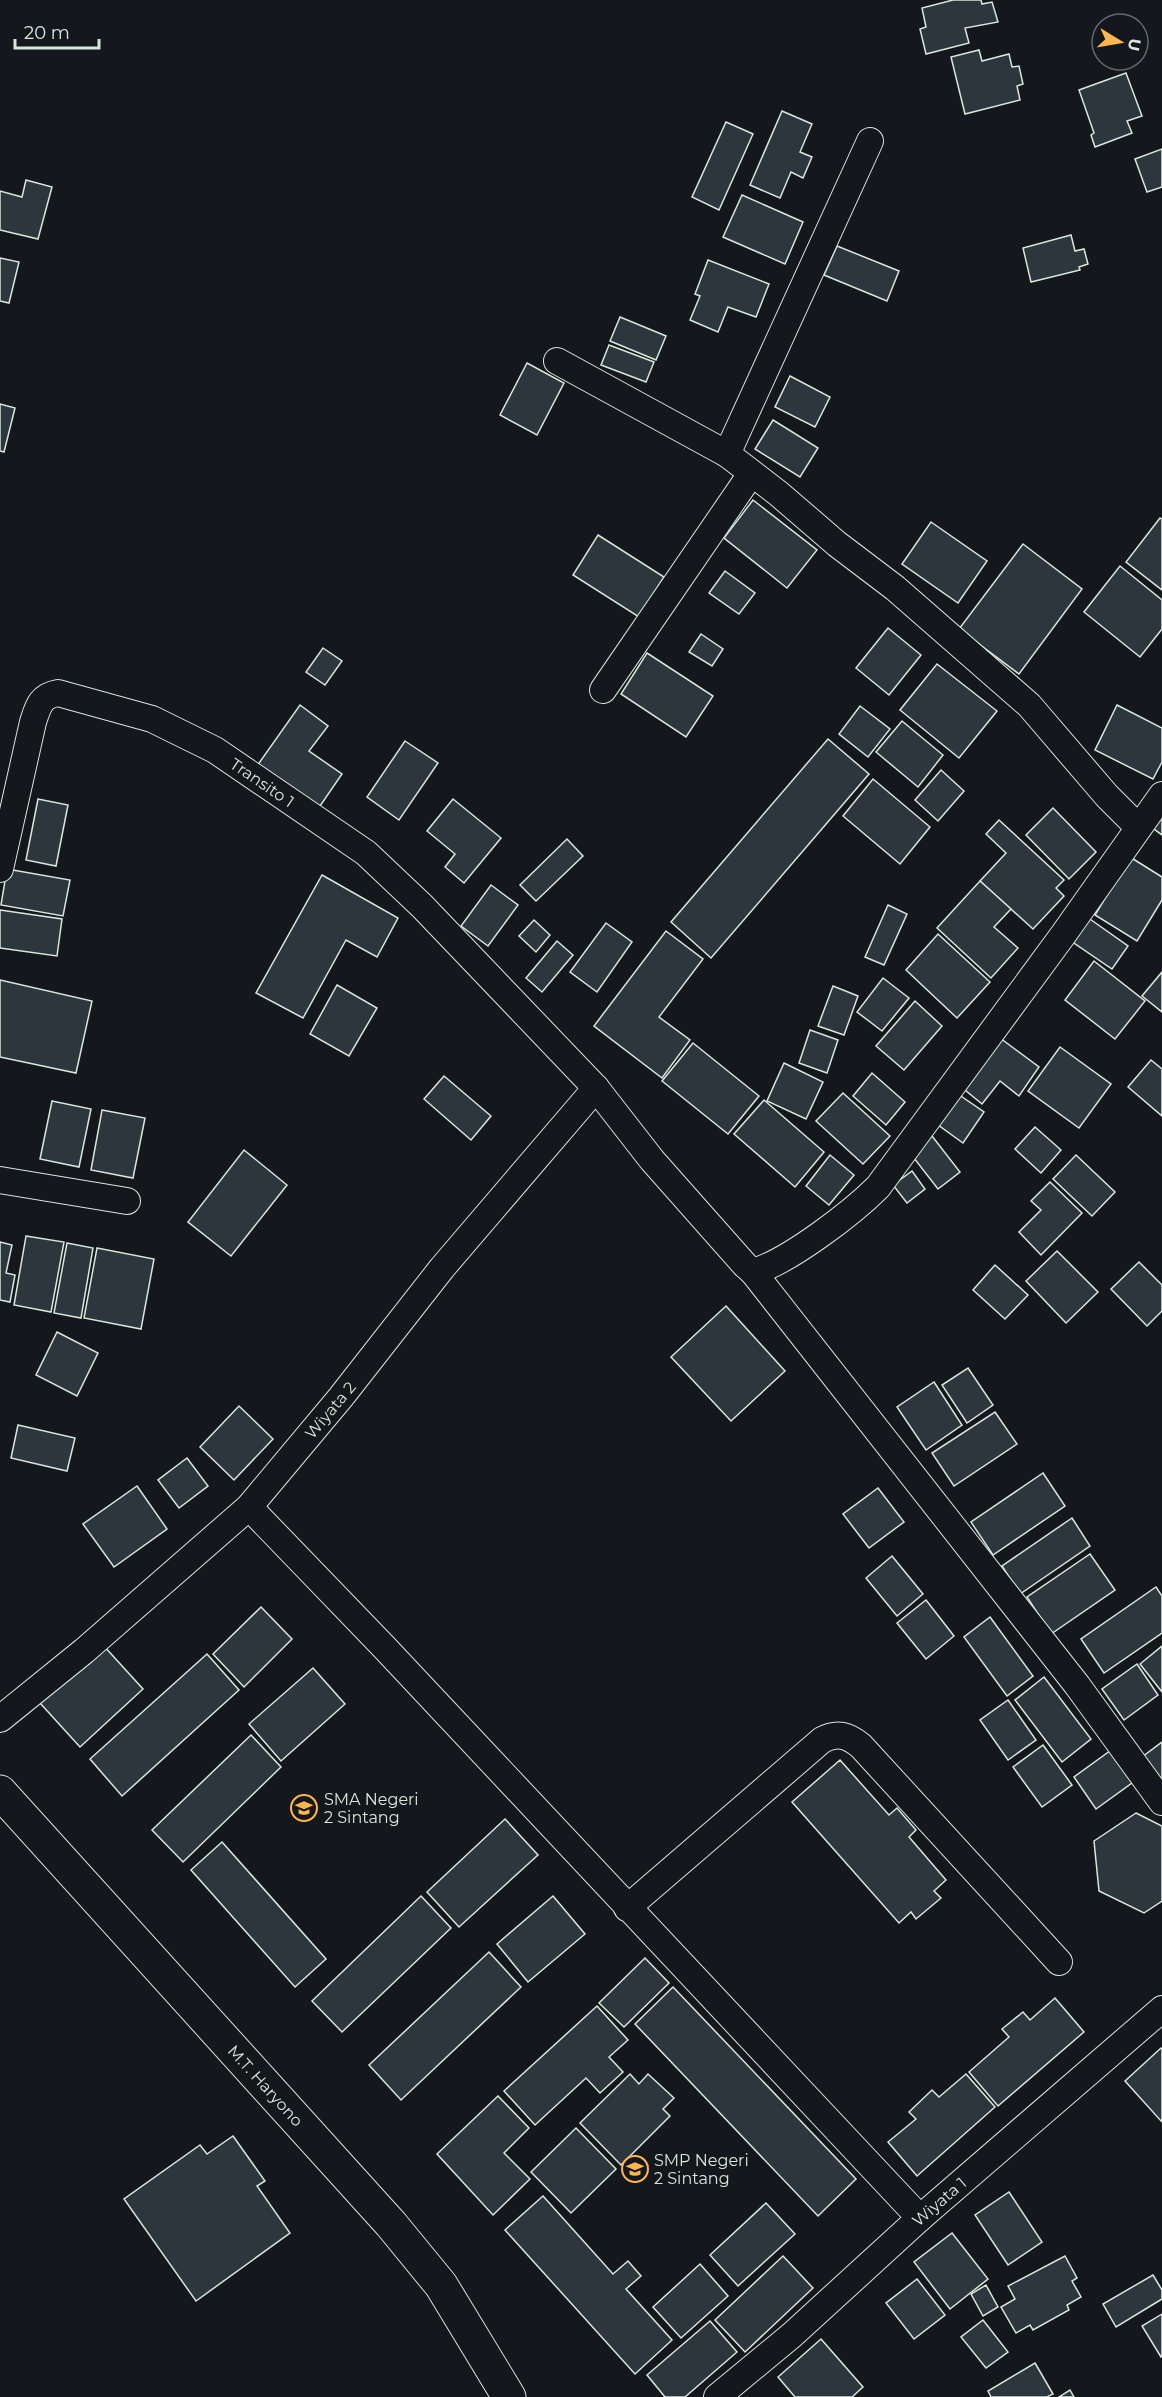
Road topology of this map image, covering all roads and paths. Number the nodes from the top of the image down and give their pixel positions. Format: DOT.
graph roads {
  1 [pos="870,141"];
  2 [pos="557,361"];
  3 [pos="727,454"];
  4 [pos="751,474"];
  5 [pos="603,690"];
  6 [pos="1162,795"];
  7 [pos="1138,827"];
  8 [pos="0,869"];
  9 [pos="596,1089"];
  10 [pos="0,1180"];
  11 [pos="127,1201"];
  12 [pos="753,1272"];
  13 [pos="249,1507"];
  14 [pos="0,1719"];
  15 [pos="0,1792"];
  16 [pos="1162,1802"];
  17 [pos="627,1908"];
  18 [pos="1059,1962"];
  19 [pos="1162,2009"];
  20 [pos="920,2218"];
  21 [pos="509,2397"];
  22 [pos="717,2397"];
  1 -- 3 [label="street"];
  2 -- 3 [label="street"];
  3 -- 4 [label="street"];
  4 -- 5 [label="street"];
  4 -- 7 [label="street"];
  6 -- 7 [label="street"];
  7 -- 12 [label="street"];
  8 -- 9 [label="street, Transito 1"];
  9 -- 12 [label="street"];
  9 -- 13 [label="street, Wiyata 2"];
  10 -- 11 [label="street"];
  12 -- 16 [label="street"];
  13 -- 14 [label="street, Wiyata 2"];
  13 -- 17 [label="street"];
  15 -- 21 [label="highway, M.T. Haryono"];
  17 -- 18 [label="street"];
  17 -- 20 [label="street"];
  19 -- 20 [label="street, Wiyata 1"];
  20 -- 22 [label="street, Wiyata 1"];
}
